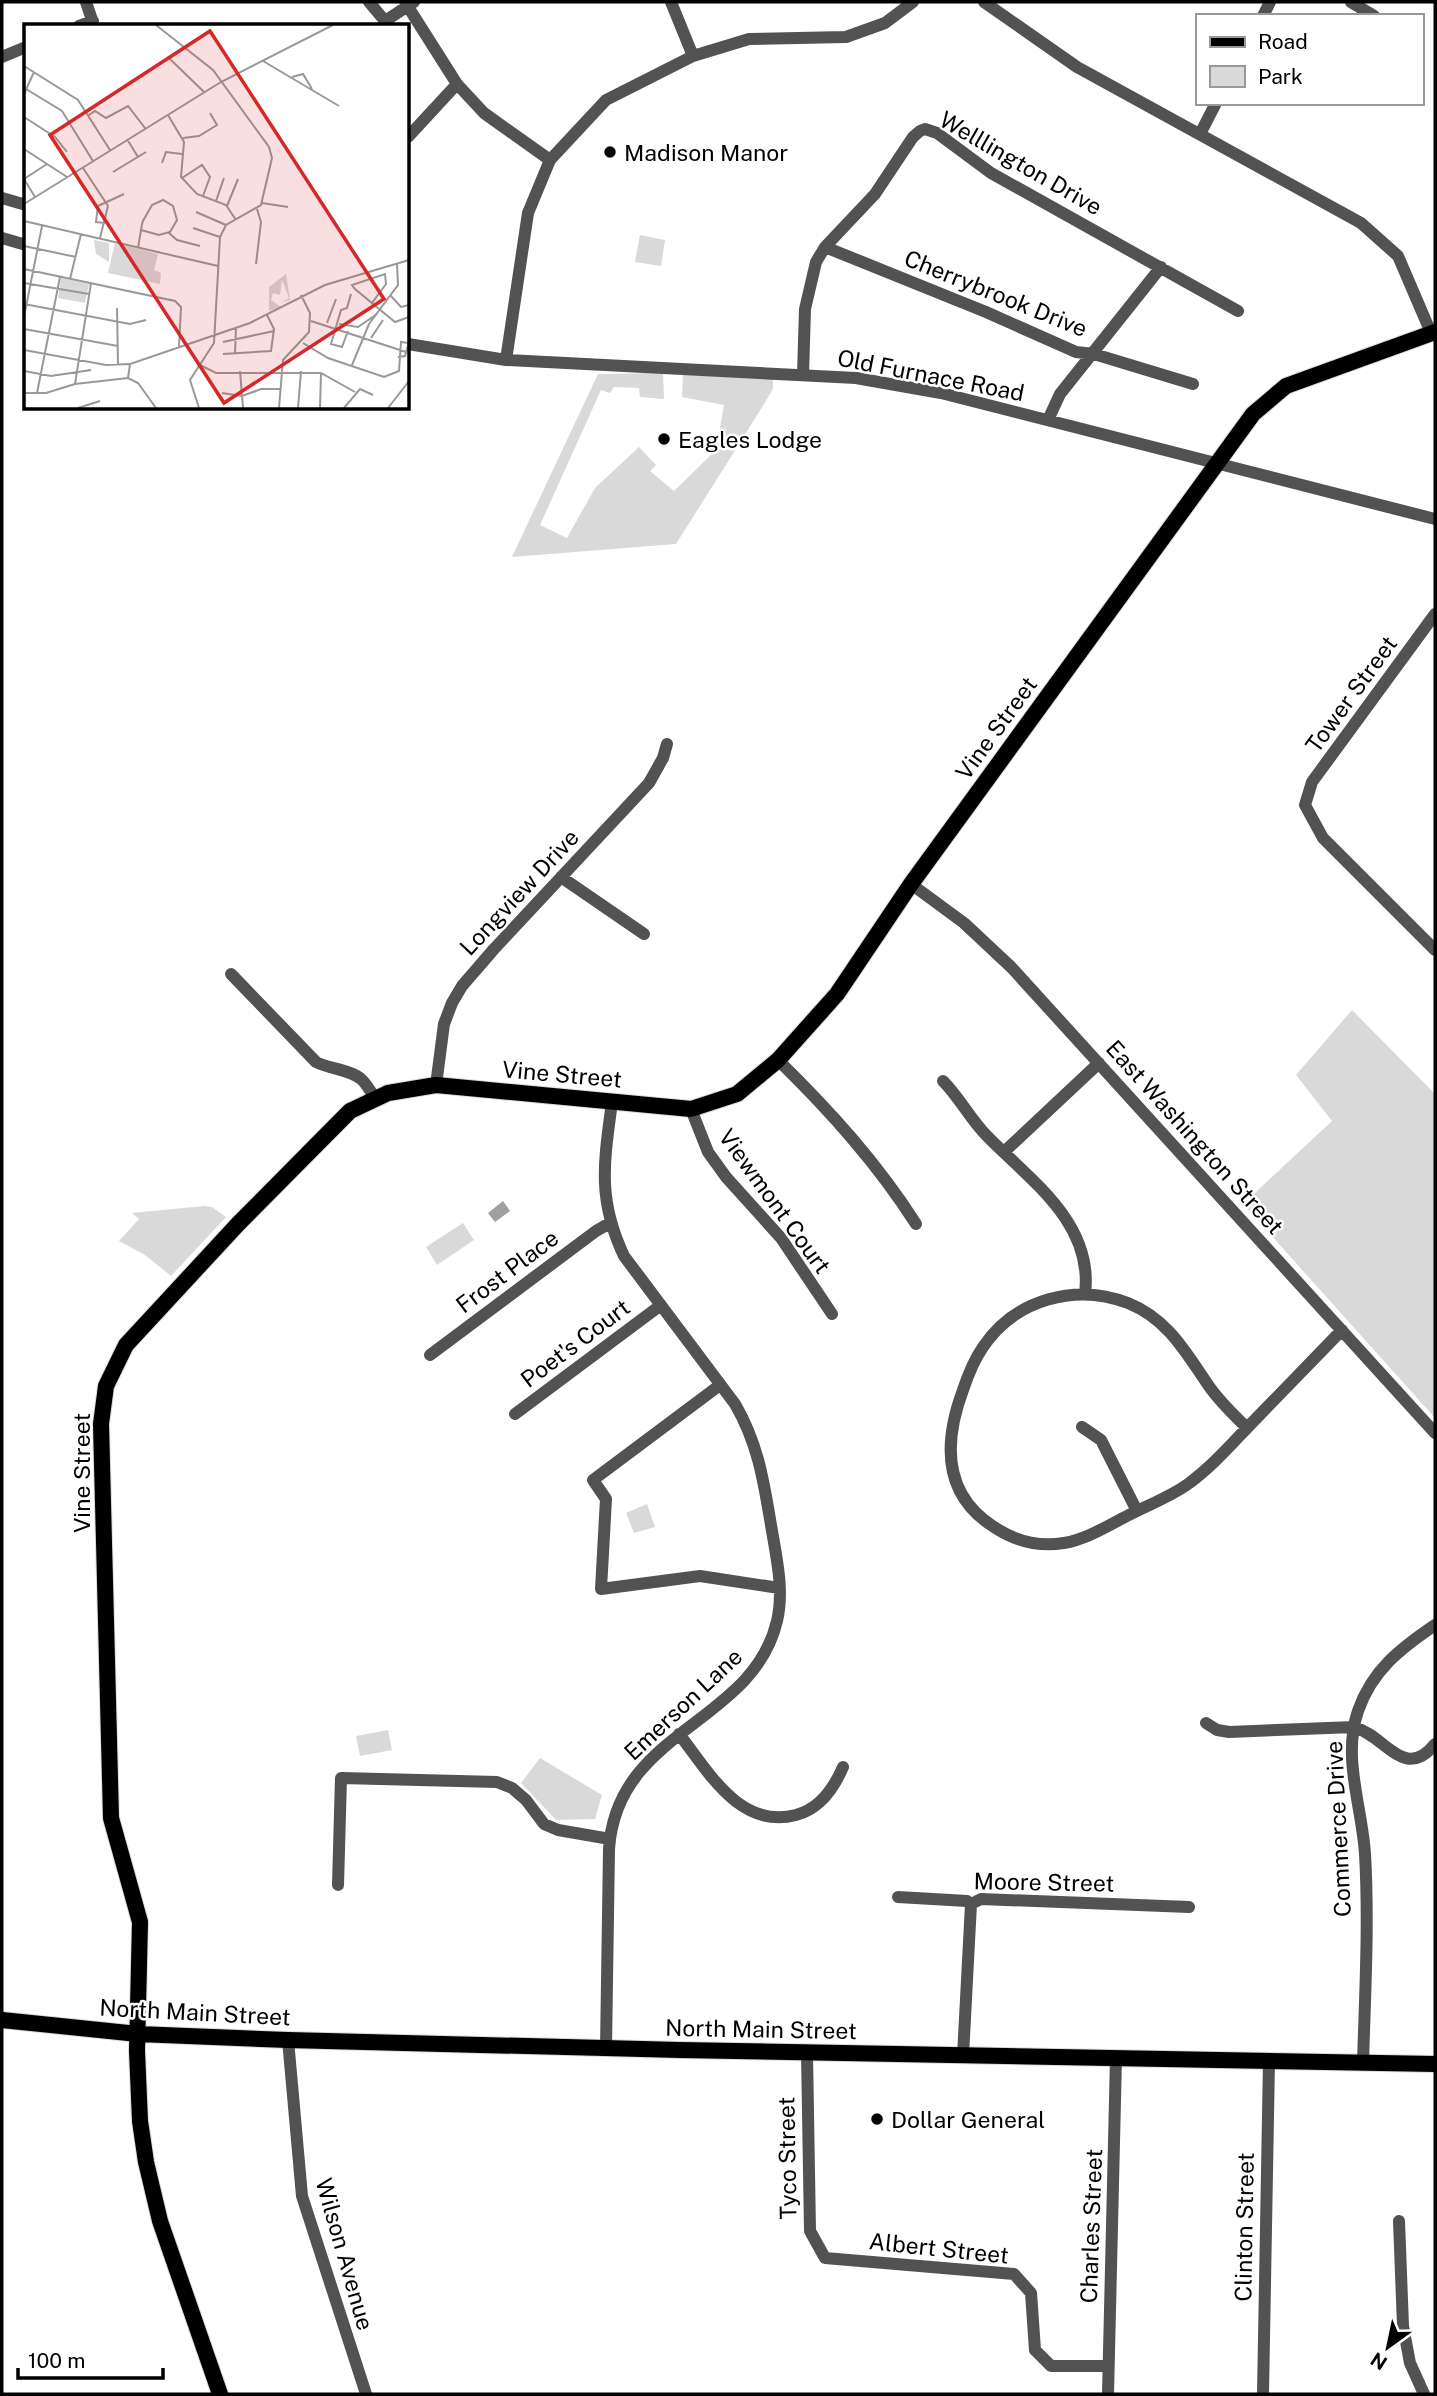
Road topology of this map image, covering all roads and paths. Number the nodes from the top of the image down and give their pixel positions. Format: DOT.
graph roads {
  1 [pos="86,2"];
  2 [pos="369,2"];
  3 [pos="671,2"];
  4 [pos="913,2"];
  5 [pos="984,2"];
  6 [pos="1351,2"];
  7 [pos="409,3"];
  8 [pos="1371,14"];
  9 [pos="94,24"];
  10 [pos="385,24"];
  11 [pos="24,48"];
  12 [pos="693,56"];
  13 [pos="2,57"];
  14 [pos="457,84"];
  15 [pos="1215,105"];
  16 [pos="1200,134"];
  17 [pos="410,135"];
  18 [pos="550,160"];
  19 [pos="2,198"];
  20 [pos="24,204"];
  21 [pos="2,238"];
  22 [pos="24,244"];
  23 [pos="825,247"];
  24 [pos="1161,267"];
  25 [pos="1238,311"];
  26 [pos="1433,333"];
  27 [pos="410,344"];
  28 [pos="1094,354"];
  29 [pos="506,360"];
  30 [pos="803,375"];
  31 [pos="1194,384"];
  32 [pos="1048,420"];
  33 [pos="1218,463"];
  34 [pos="1435,519"];
  35 [pos="1435,614"];
  36 [pos="667,744"];
  37 [pos="561,877"];
  38 [pos="911,884"];
  39 [pos="644,934"];
  40 [pos="1435,950"];
  41 [pos="231,974"];
  42 [pos="778,1060"];
  43 [pos="1099,1063"];
  44 [pos="943,1082"];
  45 [pos="436,1085"];
  46 [pos="376,1099"];
  47 [pos="612,1102"];
  48 [pos="691,1109"];
  49 [pos="1004,1152"];
  50 [pos="610,1223"];
  51 [pos="916,1224"];
  52 [pos="1085,1294"];
  53 [pos="661,1305"];
  54 [pos="832,1314"];
  55 [pos="1342,1330"];
  56 [pos="430,1354"];
  57 [pos="720,1385"];
  58 [pos="515,1414"];
  59 [pos="1082,1427"];
  60 [pos="1247,1428"];
  61 [pos="1435,1433"];
  62 [pos="1137,1511"];
  63 [pos="779,1588"];
  64 [pos="1435,1625"];
  65 [pos="1206,1723"];
  66 [pos="1354,1727"];
  67 [pos="679,1734"];
  68 [pos="1435,1744"];
  69 [pos="844,1767"];
  70 [pos="610,1839"];
  71 [pos="338,1885"];
  72 [pos="898,1897"];
  73 [pos="971,1904"];
  74 [pos="1189,1907"];
  75 [pos="2,2020"];
  76 [pos="138,2034"];
  77 [pos="288,2040"];
  78 [pos="606,2048"];
  79 [pos="807,2053"];
  80 [pos="963,2056"];
  81 [pos="1116,2058"];
  82 [pos="1269,2061"];
  83 [pos="1363,2063"];
  84 [pos="1435,2064"];
  85 [pos="1399,2221"];
  86 [pos="825,2258"];
  87 [pos="1108,2367"];
  88 [pos="220,2394"];
  89 [pos="366,2394"];
  90 [pos="1108,2394"];
  91 [pos="1263,2394"];
  92 [pos="1424,2394"];
  1 -- 9 [label="street"];
  2 -- 10 [label="street"];
  3 -- 12 [label="street"];
  4 -- 12 [label="street"];
  5 -- 16 [label="street"];
  6 -- 8 [label="street"];
  7 -- 10 [label="street"];
  7 -- 14 [label="street"];
  11 -- 13 [label="street"];
  12 -- 18 [label="street"];
  14 -- 17 [label="street"];
  14 -- 18 [label="street"];
  15 -- 16 [label="street"];
  16 -- 26 [label="street"];
  18 -- 29 [label="street"];
  19 -- 20 [label="street"];
  21 -- 22 [label="street"];
  23 -- 24 [label="street, Welllington Drive"];
  23 -- 28 [label="street, Cherrybrook Drive"];
  23 -- 30 [label="street, Welllington Drive"];
  24 -- 25 [label="street, Welllington Drive"];
  24 -- 28 [label="street"];
  26 -- 33 [label="main road, Vine Street"];
  27 -- 29 [label="street, Old Furnace Road"];
  28 -- 31 [label="street, Cherrybrook Drive"];
  28 -- 32 [label="street"];
  29 -- 30 [label="street, Old Furnace Road"];
  30 -- 32 [label="street, Old Furnace Road"];
  32 -- 33 [label="street, Old Furnace Road"];
  33 -- 34 [label="street, Old Furnace Road"];
  33 -- 38 [label="main road, Vine Street"];
  35 -- 40 [label="street, Tower Street"];
  36 -- 37 [label="street, Longview Drive"];
  37 -- 39 [label="street"];
  37 -- 45 [label="street, Longview Drive"];
  38 -- 42 [label="main road, Vine Street"];
  38 -- 43 [label="street, East Washington Street"];
  41 -- 46 [label="street"];
  42 -- 48 [label="main road, Vine Street"];
  42 -- 51 [label="street"];
  43 -- 49 [label="street"];
  43 -- 55 [label="street, East Washington Street"];
  44 -- 49 [label="street"];
  45 -- 46 [label="main road, Vine Street"];
  45 -- 47 [label="main road, Vine Street"];
  46 -- 76 [label="main road, Vine Street"];
  47 -- 48 [label="main road, Vine Street"];
  47 -- 50 [label="street, Emerson Lane"];
  48 -- 54 [label="street, Viewmont Court"];
  49 -- 52 [label="street"];
  50 -- 53 [label="street, Emerson Lane"];
  50 -- 56 [label="street, Frost Place"];
  52 -- 60 [label="street"];
  52 -- 62 [label="street"];
  53 -- 57 [label="street, Emerson Lane"];
  53 -- 58 [label="street, Poet's Court"];
  55 -- 60 [label="street"];
  55 -- 61 [label="street, East Washington Street"];
  57 -- 63 [label="street, Emerson Lane"];
  57 -- 63 [label="street"];
  59 -- 62 [label="street"];
  60 -- 62 [label="street"];
  63 -- 67 [label="street, Emerson Lane"];
  64 -- 66 [label="street, Commerce Drive"];
  65 -- 66 [label="street"];
  66 -- 68 [label="street"];
  66 -- 83 [label="street, Commerce Drive"];
  67 -- 69 [label="street"];
  67 -- 70 [label="street, Emerson Lane"];
  70 -- 71 [label="street"];
  70 -- 78 [label="street, Emerson Lane"];
  72 -- 73 [label="street, Moore Street"];
  73 -- 74 [label="street, Moore Street"];
  73 -- 80 [label="street"];
  75 -- 76 [label="main road, North Main Street"];
  76 -- 77 [label="main road, North Main Street"];
  76 -- 88 [label="main road, Vine Street"];
  77 -- 78 [label="main road, North Main Street"];
  77 -- 89 [label="street, Wilson Avenue"];
  78 -- 79 [label="main road, North Main Street"];
  79 -- 80 [label="main road, North Main Street"];
  79 -- 86 [label="street, Tyco Street"];
  80 -- 81 [label="main road, North Main Street"];
  81 -- 82 [label="main road, North Main Street"];
  81 -- 87 [label="street, Charles Street"];
  82 -- 83 [label="main road, North Main Street"];
  82 -- 91 [label="street, Clinton Street"];
  83 -- 84 [label="main road, North Main Street"];
  85 -- 92 [label="street"];
  86 -- 87 [label="street, Albert Street"];
  87 -- 90 [label="street, Charles Street"];
}
